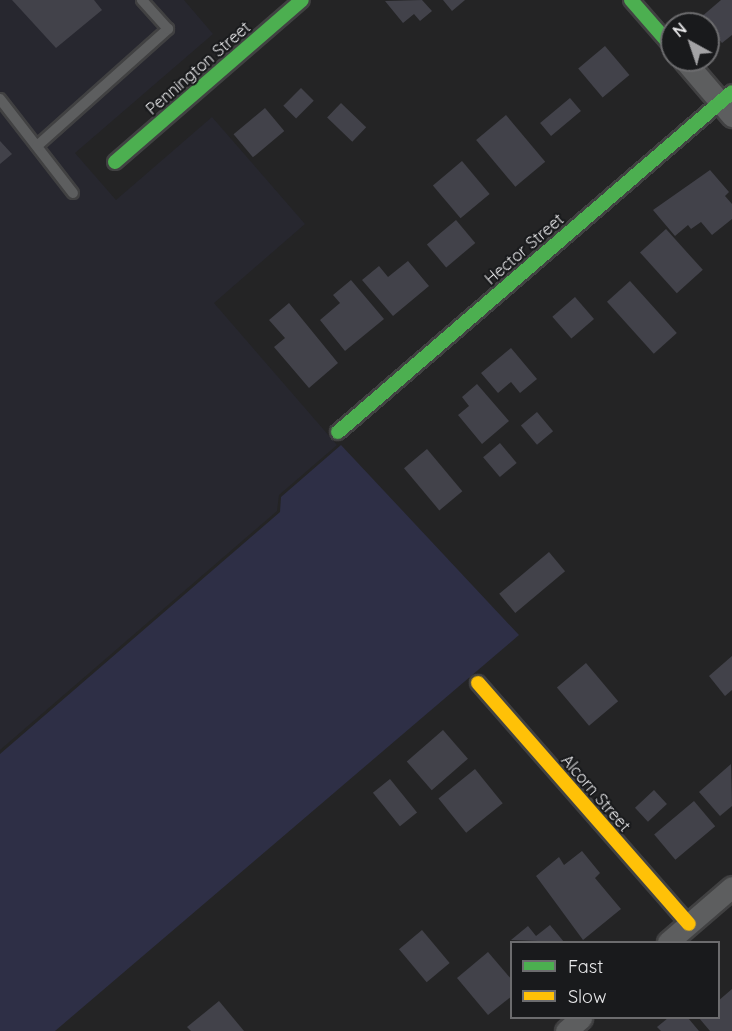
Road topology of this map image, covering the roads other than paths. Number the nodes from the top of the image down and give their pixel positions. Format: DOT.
graph roads {
  1 [pos="142,0"];
  2 [pos="302,0"];
  3 [pos="632,0"];
  4 [pos="660,33"];
  5 [pos="696,72"];
  6 [pos="0,99"];
  7 [pos="728,103"];
  8 [pos="37,147"];
  9 [pos="116,162"];
  10 [pos="73,193"];
  11 [pos="338,432"];
  12 [pos="478,684"];
  13 [pos="732,887"];
  14 [pos="689,924"];
  15 [pos="669,941"];
  16 [pos="579,1019"];
  17 [pos="566,1031"];
  1 -- 8 [label="lane"];
  2 -- 9 [label="street, Pennington Street"];
  3 -- 4 [label="street"];
  5 -- 7 [label="street"];
  6 -- 8 [label="lane"];
  7 -- 11 [label="street, Hector Street"];
  8 -- 10 [label="lane"];
  12 -- 14 [label="street, Alcorn Street"];
  13 -- 14 [label="street"];
  14 -- 15 [label="street"];
  16 -- 17 [label="street"];
}
